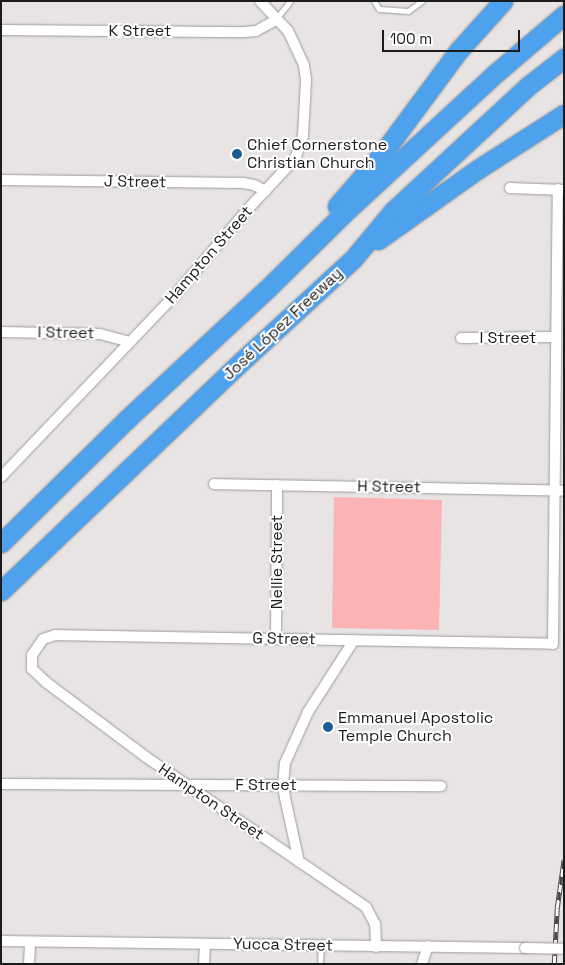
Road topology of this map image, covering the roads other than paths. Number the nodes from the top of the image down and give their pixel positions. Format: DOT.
graph roads {
  1 [pos="260,1"];
  2 [pos="290,1"];
  3 [pos="374,1"];
  4 [pos="422,1"];
  5 [pos="503,1"];
  6 [pos="564,14"];
  7 [pos="276,20"];
  8 [pos="1,30"];
  9 [pos="564,58"];
  10 [pos="564,114"];
  11 [pos="1,180"];
  12 [pos="510,188"];
  13 [pos="561,190"];
  14 [pos="266,191"];
  15 [pos="353,259"];
  16 [pos="276,281"];
  17 [pos="1,332"];
  18 [pos="556,337"];
  19 [pos="460,338"];
  20 [pos="129,342"];
  21 [pos="2,476"];
  22 [pos="214,484"];
  23 [pos="278,485"];
  24 [pos="560,490"];
  25 [pos="1,543"];
  26 [pos="1,591"];
  27 [pos="276,639"];
  28 [pos="354,640"];
  29 [pos="31,662"];
  30 [pos="1,784"];
  31 [pos="186,785"];
  32 [pos="283,785"];
  33 [pos="441,786"];
  34 [pos="299,862"];
  35 [pos="1,941"];
  36 [pos="30,942"];
  37 [pos="204,944"];
  38 [pos="321,946"];
  39 [pos="428,946"];
  40 [pos="376,947"];
  41 [pos="564,949"];
  42 [pos="29,964"];
  43 [pos="204,964"];
  44 [pos="320,964"];
  45 [pos="422,964"];
  1 -- 7 [label="street, Hampton Street"];
  2 -- 7 [label="lane"];
  3 -- 4 [label="lane"];
  5 -- 16 [label="highway"];
  6 -- 16 [label="highway"];
  7 -- 8 [label="street, K Street"];
  7 -- 14 [label="street, Hampton Street"];
  9 -- 15 [label="highway, José López Freeway"];
  10 -- 15 [label="highway"];
  11 -- 14 [label="street, J Street"];
  12 -- 13 [label="street"];
  13 -- 18 [label="street"];
  14 -- 20 [label="street, Hampton Street"];
  15 -- 26 [label="highway, José López Freeway"];
  16 -- 25 [label="highway"];
  17 -- 20 [label="street, I Street"];
  18 -- 19 [label="street, I Street"];
  18 -- 24 [label="street"];
  20 -- 21 [label="street, Hampton Street"];
  22 -- 23 [label="street, H Street"];
  23 -- 24 [label="street, H Street"];
  23 -- 27 [label="street, Nellie Street"];
  24 -- 28 [label="street, G Street"];
  27 -- 28 [label="street, G Street"];
  27 -- 29 [label="street, G Street"];
  28 -- 32 [label="street"];
  29 -- 31 [label="street, Hampton Street"];
  30 -- 31 [label="street, F Street"];
  31 -- 32 [label="street, F Street"];
  31 -- 34 [label="street, Hampton Street"];
  32 -- 33 [label="street, F Street"];
  32 -- 34 [label="street"];
  34 -- 40 [label="street, Hampton Street"];
  35 -- 36 [label="street, Yucca Street"];
  36 -- 37 [label="street, Yucca Street"];
  36 -- 42 [label="street"];
  37 -- 38 [label="street, Yucca Street"];
  37 -- 43 [label="street"];
  38 -- 40 [label="street, Yucca Street"];
  38 -- 44 [label="lane"];
  39 -- 40 [label="street, Yucca Street"];
  39 -- 41 [label="street, Yucca Street, bridge"];
  39 -- 45 [label="street"];
}
